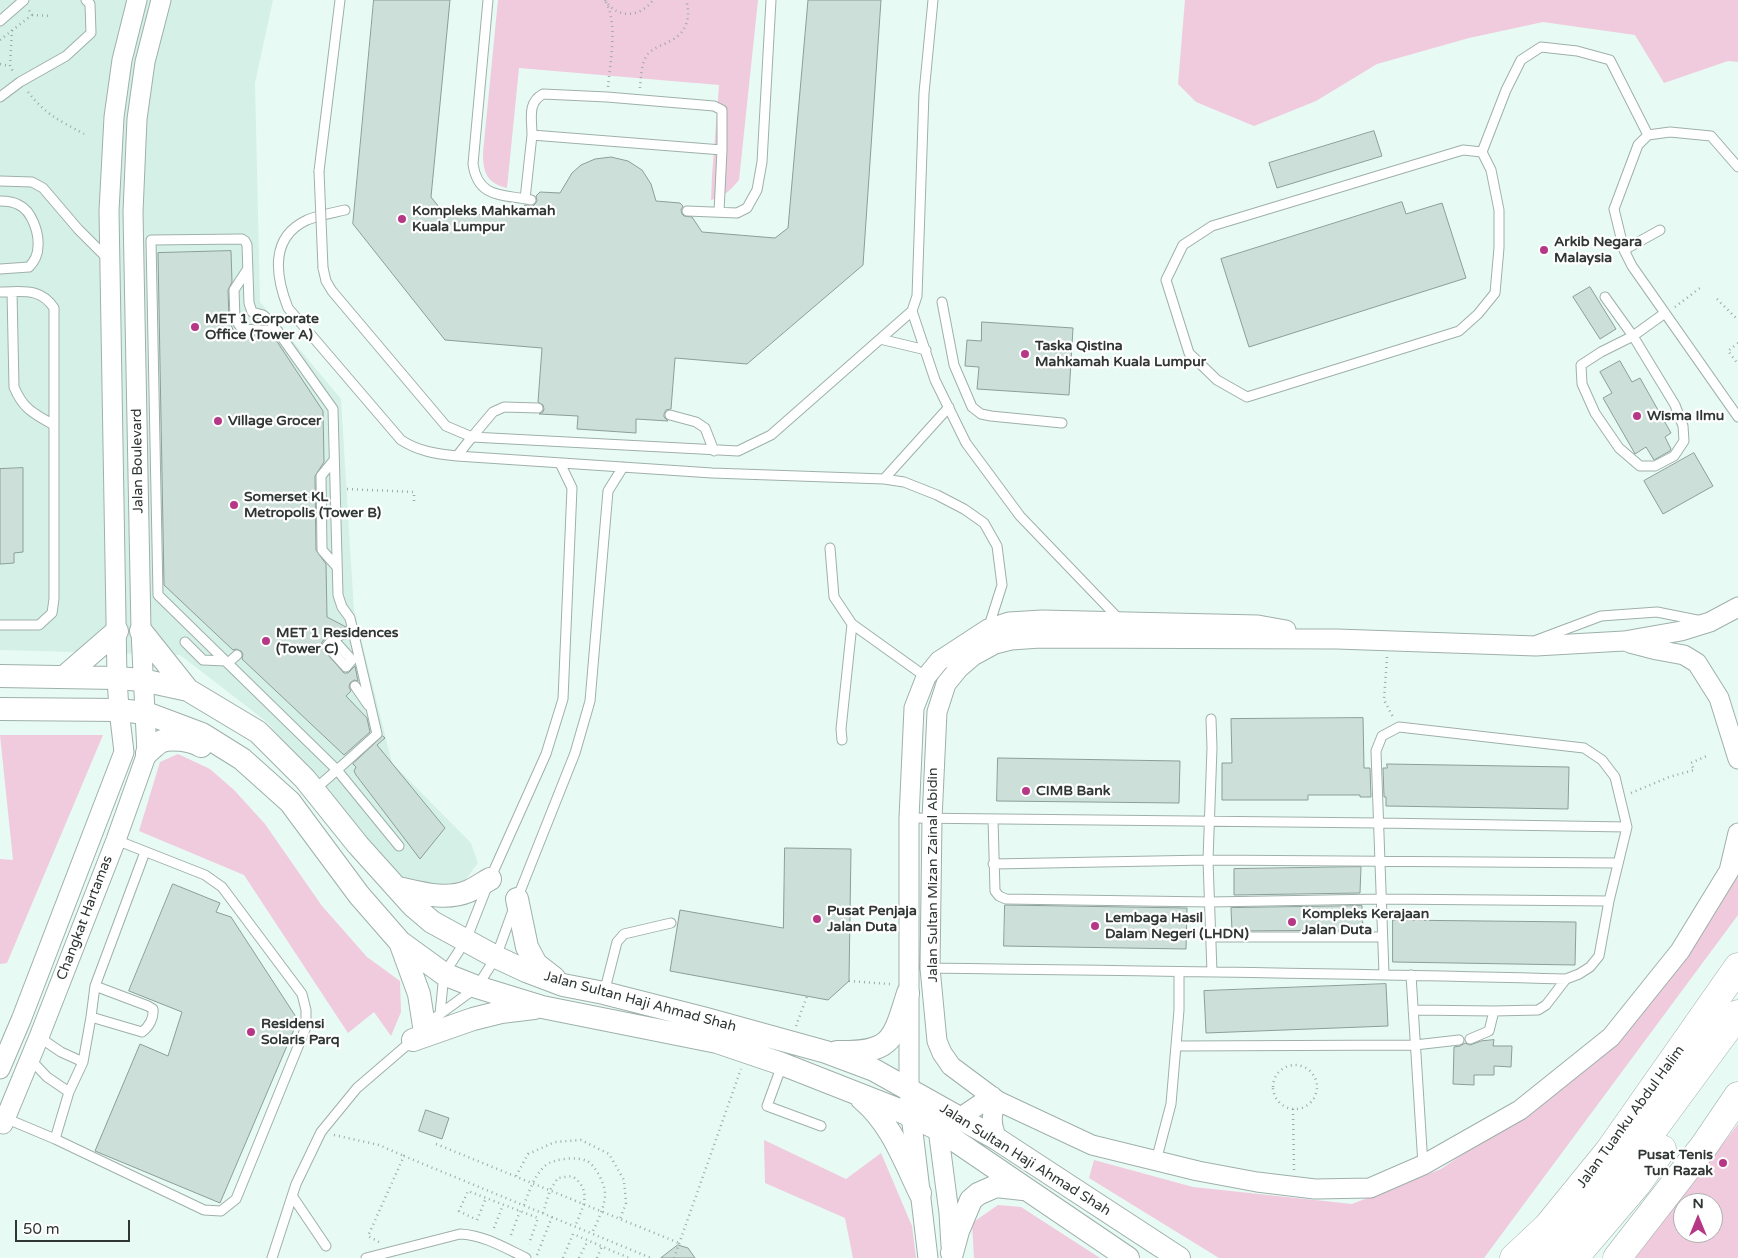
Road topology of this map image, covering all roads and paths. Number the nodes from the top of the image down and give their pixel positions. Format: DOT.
graph roads {
  1 [pos="24,0"];
  2 [pos="86,0"];
  3 [pos="137,0"];
  4 [pos="161,0"];
  5 [pos="340,0"];
  6 [pos="488,0"];
  7 [pos="653,0"];
  8 [pos="686,0"];
  9 [pos="771,0"];
  10 [pos="933,0"];
  11 [pos="605,1"];
  12 [pos="32,15"];
  13 [pos="52,16"];
  14 [pos="0,21"];
  15 [pos="12,30"];
  16 [pos="0,64"];
  17 [pos="10,66"];
  18 [pos="20,82"];
  19 [pos="0,97"];
  20 [pos="607,97"];
  21 [pos="638,99"];
  22 [pos="84,134"];
  23 [pos="532,135"];
  24 [pos="1648,135"];
  25 [pos="722,150"];
  26 [pos="1482,152"];
  27 [pos="1738,167"];
  28 [pos="0,181"];
  29 [pos="0,201"];
  30 [pos="345,210"];
  31 [pos="687,211"];
  32 [pos="718,212"];
  33 [pos="1660,230"];
  34 [pos="127,241"];
  35 [pos="1624,250"];
  36 [pos="110,260"];
  37 [pos="0,269"];
  38 [pos="247,270"];
  39 [pos="1700,288"];
  40 [pos="0,292"];
  41 [pos="12,292"];
  42 [pos="1605,297"];
  43 [pos="1717,299"];
  44 [pos="942,302"];
  45 [pos="1675,306"];
  46 [pos="912,311"];
  47 [pos="1665,313"];
  48 [pos="1738,320"];
  49 [pos="279,333"];
  50 [pos="1633,336"];
  51 [pos="880,339"];
  52 [pos="1738,342"];
  53 [pos="926,350"];
  54 [pos="286,352"];
  55 [pos="1738,364"];
  56 [pos="949,407"];
  57 [pos="538,408"];
  58 [pos="670,415"];
  59 [pos="1738,416"];
  60 [pos="1062,423"];
  61 [pos="54,425"];
  62 [pos="472,437"];
  63 [pos="714,451"];
  64 [pos="457,456"];
  65 [pos="334,460"];
  66 [pos="560,463"];
  67 [pos="623,467"];
  68 [pos="884,479"];
  69 [pos="335,488"];
  70 [pos="414,503"];
  71 [pos="830,548"];
  72 [pos="338,567"];
  73 [pos="1738,607"];
  74 [pos="1710,622"];
  75 [pos="1122,623"];
  76 [pos="852,624"];
  77 [pos="0,625"];
  78 [pos="988,629"];
  79 [pos="117,631"];
  80 [pos="141,631"];
  81 [pos="354,631"];
  82 [pos="333,639"];
  83 [pos="1337,639"];
  84 [pos="1389,641"];
  85 [pos="1624,641"];
  86 [pos="186,642"];
  87 [pos="1521,646"];
  88 [pos="238,655"];
  89 [pos="227,662"];
  90 [pos="0,676"];
  91 [pos="64,677"];
  92 [pos="117,678"];
  93 [pos="926,678"];
  94 [pos="142,680"];
  95 [pos="355,686"];
  96 [pos="188,690"];
  97 [pos="0,708"];
  98 [pos="119,710"];
  99 [pos="372,711"];
  100 [pos="146,713"];
  101 [pos="1211,719"];
  102 [pos="1398,728"];
  103 [pos="842,740"];
  104 [pos="147,753"];
  105 [pos="1709,755"];
  106 [pos="1738,759"];
  107 [pos="337,770"];
  108 [pos="314,790"];
  109 [pos="1620,797"];
  110 [pos="909,818"];
  111 [pos="932,819"];
  112 [pos="993,819"];
  113 [pos="1208,821"];
  114 [pos="1379,823"];
  115 [pos="1626,827"];
  116 [pos="1738,834"];
  117 [pos="116,840"];
  118 [pos="318,840"];
  119 [pos="399,846"];
  120 [pos="145,852"];
  121 [pos="1208,860"];
  122 [pos="1380,861"];
  123 [pos="1618,863"];
  124 [pos="993,864"];
  125 [pos="490,879"];
  126 [pos="398,888"];
  127 [pos="517,899"];
  128 [pos="1381,899"];
  129 [pos="1609,901"];
  130 [pos="1210,902"];
  131 [pos="671,923"];
  132 [pos="1210,937"];
  133 [pos="1382,937"];
  134 [pos="466,940"];
  135 [pos="400,942"];
  136 [pos="496,957"];
  137 [pos="1738,967"];
  138 [pos="930,968"];
  139 [pos="1179,972"];
  140 [pos="1212,972"];
  141 [pos="444,974"];
  142 [pos="1384,974"];
  143 [pos="1410,975"];
  144 [pos="1566,979"];
  145 [pos="849,982"];
  146 [pos="564,985"];
  147 [pos="95,986"];
  148 [pos="477,986"];
  149 [pos="899,988"];
  150 [pos="1738,988"];
  151 [pos="604,993"];
  152 [pos="807,996"];
  153 [pos="542,1007"];
  154 [pos="1413,1010"];
  155 [pos="1494,1011"];
  156 [pos="1738,1014"];
  157 [pos="91,1017"];
  158 [pos="21,1020"];
  159 [pos="426,1027"];
  160 [pos="794,1030"];
  161 [pos="38,1037"];
  162 [pos="1470,1038"];
  163 [pos="1460,1040"];
  164 [pos="1738,1042"];
  165 [pos="1415,1045"];
  166 [pos="1177,1046"];
  167 [pos="826,1052"];
  168 [pos="30,1059"];
  169 [pos="83,1062"];
  170 [pos="782,1064"];
  171 [pos="742,1067"];
  172 [pos="0,1069"];
  173 [pos="1738,1082"];
  174 [pos="909,1088"];
  175 [pos="852,1090"];
  176 [pos="69,1092"];
  177 [pos="1738,1096"];
  178 [pos="995,1098"];
  179 [pos="1294,1109"];
  180 [pos="911,1115"];
  181 [pos="961,1118"];
  182 [pos="3,1121"];
  183 [pos="821,1126"];
  184 [pos="938,1129"];
  185 [pos="321,1132"];
  186 [pos="1650,1134"];
  187 [pos="55,1138"];
  188 [pos="997,1138"];
  189 [pos="436,1144"];
  190 [pos="1704,1146"];
  191 [pos="404,1156"];
  192 [pos="1156,1161"];
  193 [pos="1294,1163"];
  194 [pos="1423,1165"];
  195 [pos="516,1176"];
  196 [pos="1627,1182"];
  197 [pos="532,1183"];
  198 [pos="1024,1189"];
  199 [pos="550,1190"];
  200 [pos="920,1193"];
  201 [pos="293,1197"];
  202 [pos="486,1198"];
  203 [pos="583,1204"];
  204 [pos="503,1205"];
  205 [pos="524,1206"];
  206 [pos="520,1211"];
  207 [pos="601,1211"];
  208 [pos="543,1213"];
  209 [pos="552,1217"];
  210 [pos="473,1218"];
  211 [pos="620,1219"];
  212 [pos="477,1220"];
  213 [pos="576,1226"];
  214 [pos="494,1228"];
  215 [pos="592,1233"];
  216 [pos="511,1236"];
  217 [pos="588,1240"];
  218 [pos="679,1243"];
  219 [pos="529,1244"];
  220 [pos="326,1246"];
  221 [pos="380,1246"];
  222 [pos="602,1246"];
  223 [pos="540,1249"];
  224 [pos="616,1252"];
  225 [pos="952,1256"];
  226 [pos="272,1258"];
  227 [pos="366,1258"];
  228 [pos="526,1258"];
  229 [pos="563,1258"];
  230 [pos="579,1258"];
  231 [pos="597,1258"];
  232 [pos="614,1258"];
  233 [pos="629,1258"];
  234 [pos="651,1258"];
  235 [pos="674,1258"];
  236 [pos="928,1258"];
  237 [pos="1128,1258"];
  238 [pos="1179,1258"];
  239 [pos="1514,1258"];
  240 [pos="1546,1258"];
  241 [pos="1574,1258"];
  242 [pos="1617,1258"];
  1 -- 14 [label="lane"];
  2 -- 18 [label="lane"];
  3 -- 34 [label="street, Jalan Boulevard"];
  4 -- 34 [label="street, Jalan Boulevard"];
  5 -- 62 [label="lane, bridge"];
  6 -- 23 [label="lane"];
  7 -- 11 [label="path"];
  8 -- 21 [label="path"];
  9 -- 32 [label="lane"];
  10 -- 46 [label="lane"];
  11 -- 20 [label="path"];
  12 -- 13 [label="path"];
  15 -- 17 [label="path"];
  16 -- 17 [label="path"];
  17 -- 18 [label="path"];
  18 -- 19 [label="lane"];
  18 -- 22 [label="path"];
  20 -- 21 [label="lane"];
  20 -- 23 [label="lane"];
  21 -- 25 [label="lane"];
  23 -- 25 [label="lane"];
  24 -- 26 [label="lane"];
  24 -- 27 [label="lane"];
  24 -- 35 [label="lane"];
  25 -- 32 [label="lane"];
  26 -- 26 [label="lane"];
  28 -- 36 [label="lane"];
  29 -- 37 [label="lane"];
  30 -- 64 [label="lane"];
  31 -- 32 [label="lane"];
  33 -- 35 [label="lane"];
  34 -- 36 [label="street, Jalan Boulevard"];
  34 -- 38 [label="lane"];
  34 -- 80 [label="street, Jalan Boulevard"];
  34 -- 89 [label="lane"];
  35 -- 47 [label="lane"];
  36 -- 79 [label="street, Jalan Boulevard"];
  38 -- 49 [label="lane"];
  38 -- 49 [label="lane"];
  39 -- 45 [label="path"];
  40 -- 41 [label="lane"];
  41 -- 61 [label="lane"];
  41 -- 61 [label="lane"];
  42 -- 50 [label="lane"];
  43 -- 48 [label="path"];
  44 -- 60 [label="lane"];
  46 -- 51 [label="lane"];
  46 -- 53 [label="lane"];
  47 -- 50 [label="lane"];
  47 -- 59 [label="lane"];
  49 -- 54 [label="lane"];
  49 -- 65 [label="lane"];
  50 -- 50 [label="lane"];
  51 -- 53 [label="lane"];
  51 -- 63 [label="lane"];
  52 -- 55 [label="path"];
  53 -- 56 [label="lane"];
  56 -- 68 [label="lane"];
  56 -- 75 [label="lane"];
  57 -- 62 [label="lane"];
  58 -- 63 [label="lane"];
  61 -- 77 [label="lane"];
  62 -- 63 [label="lane"];
  62 -- 64 [label="lane"];
  64 -- 66 [label="lane"];
  65 -- 69 [label="lane"];
  65 -- 72 [label="lane"];
  66 -- 67 [label="lane"];
  66 -- 125 [label="lane"];
  67 -- 68 [label="lane"];
  67 -- 127 [label="lane"];
  68 -- 78 [label="lane"];
  69 -- 70 [label="path"];
  69 -- 72 [label="lane"];
  71 -- 76 [label="lane"];
  72 -- 81 [label="lane"];
  73 -- 74 [label="street, Jalan Sultan Mizan Zainal Abidin"];
  74 -- 85 [label="street, Jalan Sultan Mizan Zainal Abidin"];
  74 -- 87 [label="lane"];
  75 -- 78 [label="street, Jalan Sultan Mizan Zainal Abidin"];
  75 -- 83 [label="street, Jalan Sultan Mizan Zainal Abidin"];
  76 -- 93 [label="lane"];
  76 -- 103 [label="lane"];
  78 -- 93 [label="street, Jalan Sultan Mizan Zainal Abidin"];
  79 -- 91 [label="street"];
  79 -- 92 [label="street, Jalan Boulevard"];
  80 -- 94 [label="street, Jalan Boulevard"];
  80 -- 96 [label="street"];
  81 -- 82 [label="lane"];
  81 -- 99 [label="lane"];
  83 -- 84 [label="street, Jalan Sultan Mizan Zainal Abidin"];
  83 -- 111 [label="street, Jalan Sultan Mizan Zainal Abidin"];
  84 -- 87 [label="street, Jalan Sultan Mizan Zainal Abidin"];
  84 -- 102 [label="path"];
  85 -- 87 [label="street, Jalan Sultan Mizan Zainal Abidin"];
  85 -- 106 [label="street, Jalan Sultan Mizan Zainal Abidin"];
  86 -- 89 [label="lane"];
  88 -- 89 [label="lane"];
  89 -- 107 [label="lane"];
  90 -- 91 [label="street, Jalan Sultan Haji Ahmad Shah"];
  91 -- 92 [label="street, Jalan Sultan Haji Ahmad Shah"];
  92 -- 94 [label="street, Jalan Sultan Haji Ahmad Shah"];
  92 -- 98 [label="street, Changkat Hartamas"];
  93 -- 110 [label="street, Jalan Sultan Mizan Zainal Abidin"];
  94 -- 96 [label="street, Jalan Sultan Haji Ahmad Shah"];
  94 -- 100 [label="street, Jalan Boulevard"];
  95 -- 99 [label="lane"];
  96 -- 108 [label="street, Jalan Sultan Haji Ahmad Shah"];
  97 -- 98 [label="street, Jalan Sultan Haji Ahmad Shah"];
  98 -- 100 [label="street, Jalan Sultan Haji Ahmad Shah"];
  98 -- 158 [label="street, Changkat Hartamas"];
  99 -- 107 [label="lane"];
  100 -- 104 [label="street, Changkat Hartamas"];
  100 -- 118 [label="street, Jalan Sultan Haji Ahmad Shah"];
  101 -- 113 [label="lane"];
  102 -- 109 [label="lane"];
  102 -- 114 [label="lane"];
  104 -- 117 [label="street, Changkat Hartamas"];
  104 -- 118 [label="street"];
  105 -- 109 [label="path"];
  107 -- 108 [label="lane"];
  107 -- 119 [label="lane"];
  108 -- 126 [label="street, Jalan Sultan Haji Ahmad Shah"];
  109 -- 115 [label="lane"];
  110 -- 111 [label="lane"];
  110 -- 149 [label="street, Jalan Sultan Mizan Zainal Abidin"];
  111 -- 112 [label="lane"];
  111 -- 138 [label="street, Jalan Sultan Mizan Zainal Abidin"];
  112 -- 113 [label="lane"];
  112 -- 124 [label="lane"];
  113 -- 114 [label="lane"];
  113 -- 121 [label="lane"];
  114 -- 115 [label="lane"];
  114 -- 122 [label="lane"];
  115 -- 123 [label="lane"];
  116 -- 194 [label="street, Jalan Sultan Mizan Zainal Abidin"];
  117 -- 120 [label="lane"];
  117 -- 161 [label="street, Changkat Hartamas"];
  118 -- 135 [label="street, Jalan Sultan Haji Ahmad Shah"];
  120 -- 147 [label="lane"];
  120 -- 187 [label="lane"];
  121 -- 122 [label="lane"];
  121 -- 124 [label="lane"];
  121 -- 130 [label="lane"];
  122 -- 123 [label="lane"];
  122 -- 128 [label="lane"];
  123 -- 129 [label="lane"];
  124 -- 130 [label="lane"];
  125 -- 126 [label="street"];
  125 -- 134 [label="lane"];
  126 -- 134 [label="street, Jalan Sultan Haji Ahmad Shah"];
  127 -- 136 [label="lane"];
  127 -- 146 [label="street"];
  128 -- 129 [label="lane"];
  128 -- 130 [label="lane"];
  128 -- 133 [label="lane"];
  129 -- 144 [label="lane"];
  130 -- 132 [label="lane"];
  131 -- 151 [label="lane"];
  132 -- 133 [label="lane"];
  132 -- 140 [label="lane"];
  133 -- 142 [label="lane"];
  134 -- 136 [label="street, Jalan Sultan Haji Ahmad Shah"];
  134 -- 141 [label="lane"];
  135 -- 141 [label="street, Jalan Sultan Haji Ahmad Shah"];
  135 -- 159 [label="street"];
  136 -- 146 [label="street, Jalan Sultan Haji Ahmad Shah"];
  136 -- 148 [label="lane"];
  137 -- 239 [label="main road, Jalan Tuanku Abdul Halim"];
  138 -- 139 [label="lane"];
  138 -- 178 [label="street, Jalan Sultan Mizan Zainal Abidin"];
  139 -- 140 [label="lane"];
  139 -- 166 [label="lane"];
  140 -- 142 [label="lane"];
  141 -- 148 [label="street, Jalan Sultan Haji Ahmad Shah"];
  141 -- 159 [label="lane"];
  142 -- 143 [label="lane"];
  143 -- 144 [label="lane"];
  143 -- 154 [label="lane"];
  144 -- 155 [label="lane"];
  145 -- 149 [label="path"];
  146 -- 151 [label="street, Jalan Sultan Haji Ahmad Shah"];
  147 -- 157 [label="lane"];
  147 -- 157 [label="lane"];
  148 -- 153 [label="street, Jalan Sultan Haji Ahmad Shah"];
  148 -- 159 [label="lane"];
  149 -- 167 [label="street"];
  149 -- 174 [label="street, Jalan Sultan Mizan Zainal Abidin"];
  150 -- 186 [label="main road"];
  151 -- 167 [label="street, Jalan Sultan Haji Ahmad Shah"];
  152 -- 160 [label="path"];
  153 -- 159 [label="street"];
  153 -- 170 [label="street, Jalan Sultan Haji Ahmad Shah"];
  154 -- 155 [label="lane"];
  154 -- 165 [label="lane"];
  155 -- 162 [label="lane"];
  156 -- 186 [label="main road, Jalan Tuanku Abdul Halim"];
  157 -- 169 [label="lane"];
  158 -- 161 [label="street"];
  158 -- 172 [label="street, Changkat Hartamas"];
  159 -- 185 [label="lane"];
  161 -- 168 [label="street, Changkat Hartamas"];
  161 -- 169 [label="lane"];
  163 -- 165 [label="lane"];
  164 -- 196 [label="main road, Jalan Tuanku Abdul Halim"];
  165 -- 166 [label="lane"];
  165 -- 194 [label="lane"];
  166 -- 192 [label="lane"];
  167 -- 174 [label="street, Jalan Sultan Haji Ahmad Shah"];
  168 -- 176 [label="lane"];
  168 -- 182 [label="street, Changkat Hartamas"];
  169 -- 176 [label="lane"];
  170 -- 175 [label="street, Jalan Sultan Haji Ahmad Shah"];
  170 -- 183 [label="lane"];
  171 -- 218 [label="path"];
  173 -- 190 [label="main road"];
  174 -- 180 [label="street, Jalan Sultan Mizan Zainal Abidin"];
  174 -- 181 [label="street, Jalan Sultan Haji Ahmad Shah"];
  175 -- 180 [label="street, Jalan Sultan Haji Ahmad Shah"];
  175 -- 200 [label="street"];
  176 -- 187 [label="lane"];
  177 -- 190 [label="main road"];
  178 -- 181 [label="street"];
  178 -- 188 [label="street"];
  178 -- 192 [label="street, Jalan Sultan Mizan Zainal Abidin"];
  179 -- 179 [label="path"];
  179 -- 193 [label="path"];
  180 -- 184 [label="street, Jalan Sultan Haji Ahmad Shah"];
  180 -- 200 [label="street, Jalan Sultan Mizan Zainal Abidin"];
  181 -- 184 [label="street"];
  181 -- 188 [label="street, Jalan Sultan Haji Ahmad Shah"];
  182 -- 187 [label="lane"];
  184 -- 198 [label="street, Jalan Sultan Haji Ahmad Shah"];
  184 -- 225 [label="street"];
  185 -- 191 [label="path"];
  185 -- 201 [label="lane"];
  186 -- 196 [label="main road, Jalan Tuanku Abdul Halim"];
  188 -- 238 [label="street, Jalan Sultan Haji Ahmad Shah"];
  189 -- 195 [label="path"];
  190 -- 242 [label="main road"];
  191 -- 205 [label="path"];
  191 -- 221 [label="path"];
  192 -- 194 [label="street, Jalan Sultan Mizan Zainal Abidin"];
  195 -- 197 [label="path"];
  195 -- 211 [label="path"];
  196 -- 240 [label="main road, Jalan Tuanku Abdul Halim"];
  196 -- 241 [label="main road, Jalan Tuanku Abdul Halim"];
  197 -- 199 [label="path"];
  197 -- 205 [label="path"];
  197 -- 207 [label="path"];
  198 -- 225 [label="street"];
  198 -- 237 [label="street, Jalan Sultan Haji Ahmad Shah"];
  199 -- 203 [label="path"];
  199 -- 203 [label="path"];
  199 -- 208 [label="path"];
  200 -- 236 [label="street, Jalan Sultan Mizan Zainal Abidin"];
  201 -- 220 [label="lane"];
  201 -- 226 [label="lane"];
  202 -- 204 [label="path"];
  202 -- 210 [label="path"];
  202 -- 212 [label="path"];
  203 -- 207 [label="path"];
  203 -- 213 [label="path"];
  204 -- 206 [label="path"];
  204 -- 214 [label="path"];
  205 -- 208 [label="path"];
  206 -- 216 [label="path"];
  206 -- 219 [label="path"];
  207 -- 211 [label="path"];
  207 -- 215 [label="path"];
  208 -- 209 [label="path"];
  209 -- 213 [label="path"];
  209 -- 223 [label="path"];
  211 -- 218 [label="path"];
  213 -- 215 [label="path"];
  215 -- 234 [label="path"];
  217 -- 222 [label="path"];
  217 -- 229 [label="path"];
  217 -- 230 [label="path"];
  218 -- 235 [label="path"];
  222 -- 224 [label="path"];
  222 -- 231 [label="path"];
  224 -- 232 [label="path"];
  224 -- 233 [label="path"];
  227 -- 228 [label="lane"];
}
